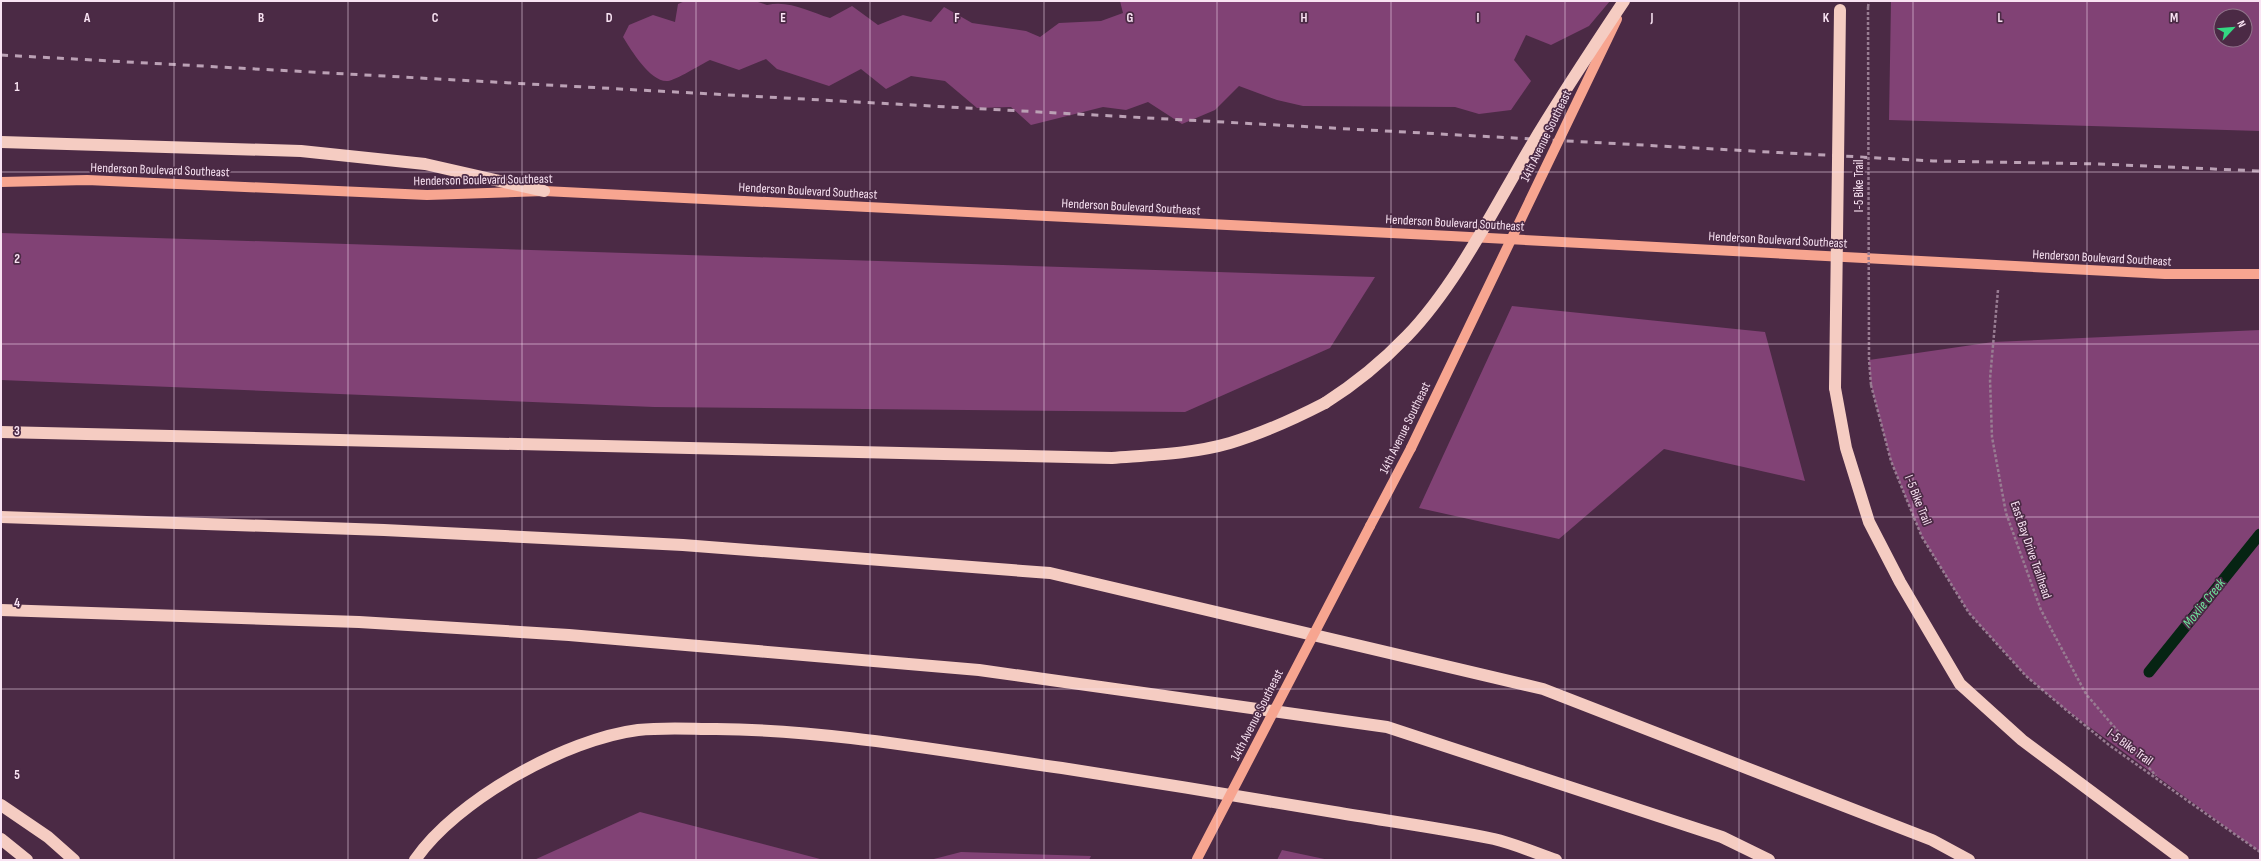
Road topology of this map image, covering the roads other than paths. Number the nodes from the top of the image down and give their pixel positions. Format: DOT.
graph roads {
  1 [pos="1625,1"];
  2 [pos="1840,6"];
  3 [pos="1,142"];
  4 [pos="1,182"];
  5 [pos="544,191"];
  6 [pos="2260,274"];
  7 [pos="1,432"];
  8 [pos="1,517"];
  9 [pos="1,610"];
  10 [pos="1,805"];
  11 [pos="1,839"];
  12 [pos="1197,859"];
  13 [pos="27,860"];
  14 [pos="74,860"];
  15 [pos="415,860"];
  16 [pos="1556,860"];
  17 [pos="1769,860"];
  18 [pos="1969,860"];
  19 [pos="2183,860"];
  1 -- 7 [label="highway, bridge"];
  1 -- 12 [label="main road, 14th Avenue Southeast, bridge"];
  2 -- 19 [label="highway, bridge"];
  3 -- 5 [label="highway"];
  4 -- 5 [label="main road, Henderson Boulevard Southeast"];
  5 -- 6 [label="main road, Henderson Boulevard Southeast"];
  8 -- 18 [label="highway"];
  9 -- 17 [label="highway"];
  10 -- 14 [label="highway"];
  11 -- 13 [label="highway"];
  15 -- 16 [label="highway"];
}
